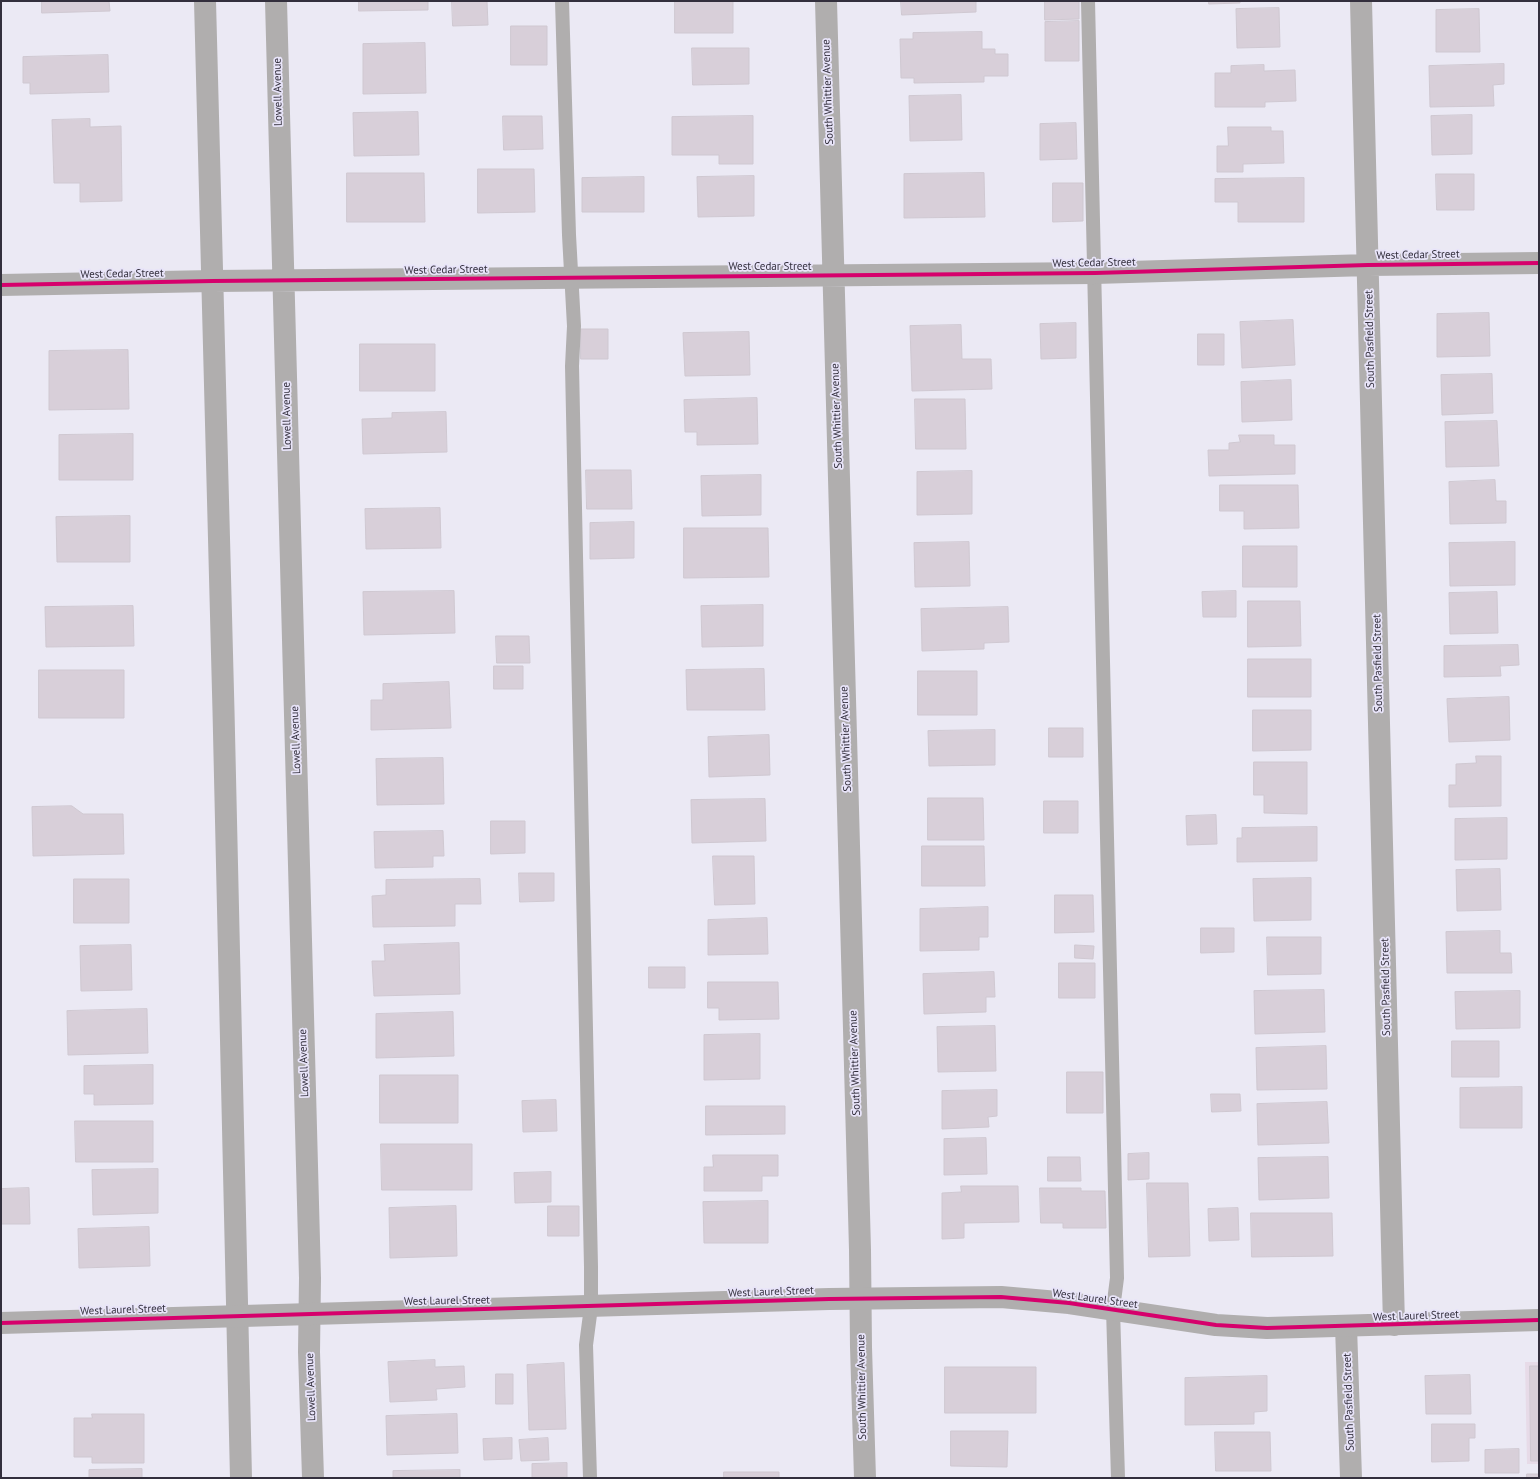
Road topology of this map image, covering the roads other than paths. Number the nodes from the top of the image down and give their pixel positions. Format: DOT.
graph roads {
  1 [pos="205,1"];
  2 [pos="276,1"];
  3 [pos="562,1"];
  4 [pos="826,1"];
  5 [pos="1088,1"];
  6 [pos="1361,1"];
  7 [pos="1539,263"];
  8 [pos="1368,265"];
  9 [pos="1095,273"];
  10 [pos="833,275"];
  11 [pos="571,278"];
  12 [pos="214,281"];
  13 [pos="284,281"];
  14 [pos="1,285"];
  15 [pos="860,1298"];
  16 [pos="591,1307"];
  17 [pos="1113,1309"];
  18 [pos="310,1314"];
  19 [pos="236,1316"];
  20 [pos="1539,1320"];
  21 [pos="1,1323"];
  22 [pos="1394,1325"];
  23 [pos="1346,1326"];
  24 [pos="241,1478"];
  25 [pos="313,1478"];
  26 [pos="590,1478"];
  27 [pos="864,1478"];
  28 [pos="1118,1478"];
  29 [pos="1351,1478"];
  1 -- 12 [label="street"];
  2 -- 13 [label="street, Lowell Avenue"];
  3 -- 11 [label="lane"];
  4 -- 10 [label="street, South Whittier Avenue"];
  5 -- 9 [label="lane"];
  6 -- 8 [label="street, South Pasfield Street"];
  7 -- 8 [label="street, West Cedar Street"];
  8 -- 9 [label="street, West Cedar Street"];
  8 -- 22 [label="street, South Pasfield Street"];
  9 -- 10 [label="street, West Cedar Street"];
  9 -- 17 [label="lane"];
  10 -- 11 [label="street, West Cedar Street"];
  10 -- 15 [label="street, South Whittier Avenue"];
  11 -- 13 [label="street, West Cedar Street"];
  11 -- 16 [label="lane"];
  12 -- 13 [label="street, West Cedar Street"];
  12 -- 14 [label="street, West Cedar Street"];
  12 -- 19 [label="street"];
  13 -- 18 [label="street, Lowell Avenue"];
  15 -- 16 [label="street, West Laurel Street"];
  15 -- 17 [label="street, West Laurel Street"];
  15 -- 27 [label="street, South Whittier Avenue"];
  16 -- 18 [label="street, West Laurel Street"];
  16 -- 26 [label="lane"];
  17 -- 23 [label="street, West Laurel Street"];
  17 -- 28 [label="lane"];
  18 -- 19 [label="street, West Laurel Street"];
  18 -- 25 [label="street, Lowell Avenue"];
  19 -- 21 [label="street, West Laurel Street"];
  19 -- 24 [label="street"];
  20 -- 22 [label="street, West Laurel Street"];
  22 -- 23 [label="street, West Laurel Street"];
  23 -- 29 [label="street, South Pasfield Street"];
}
